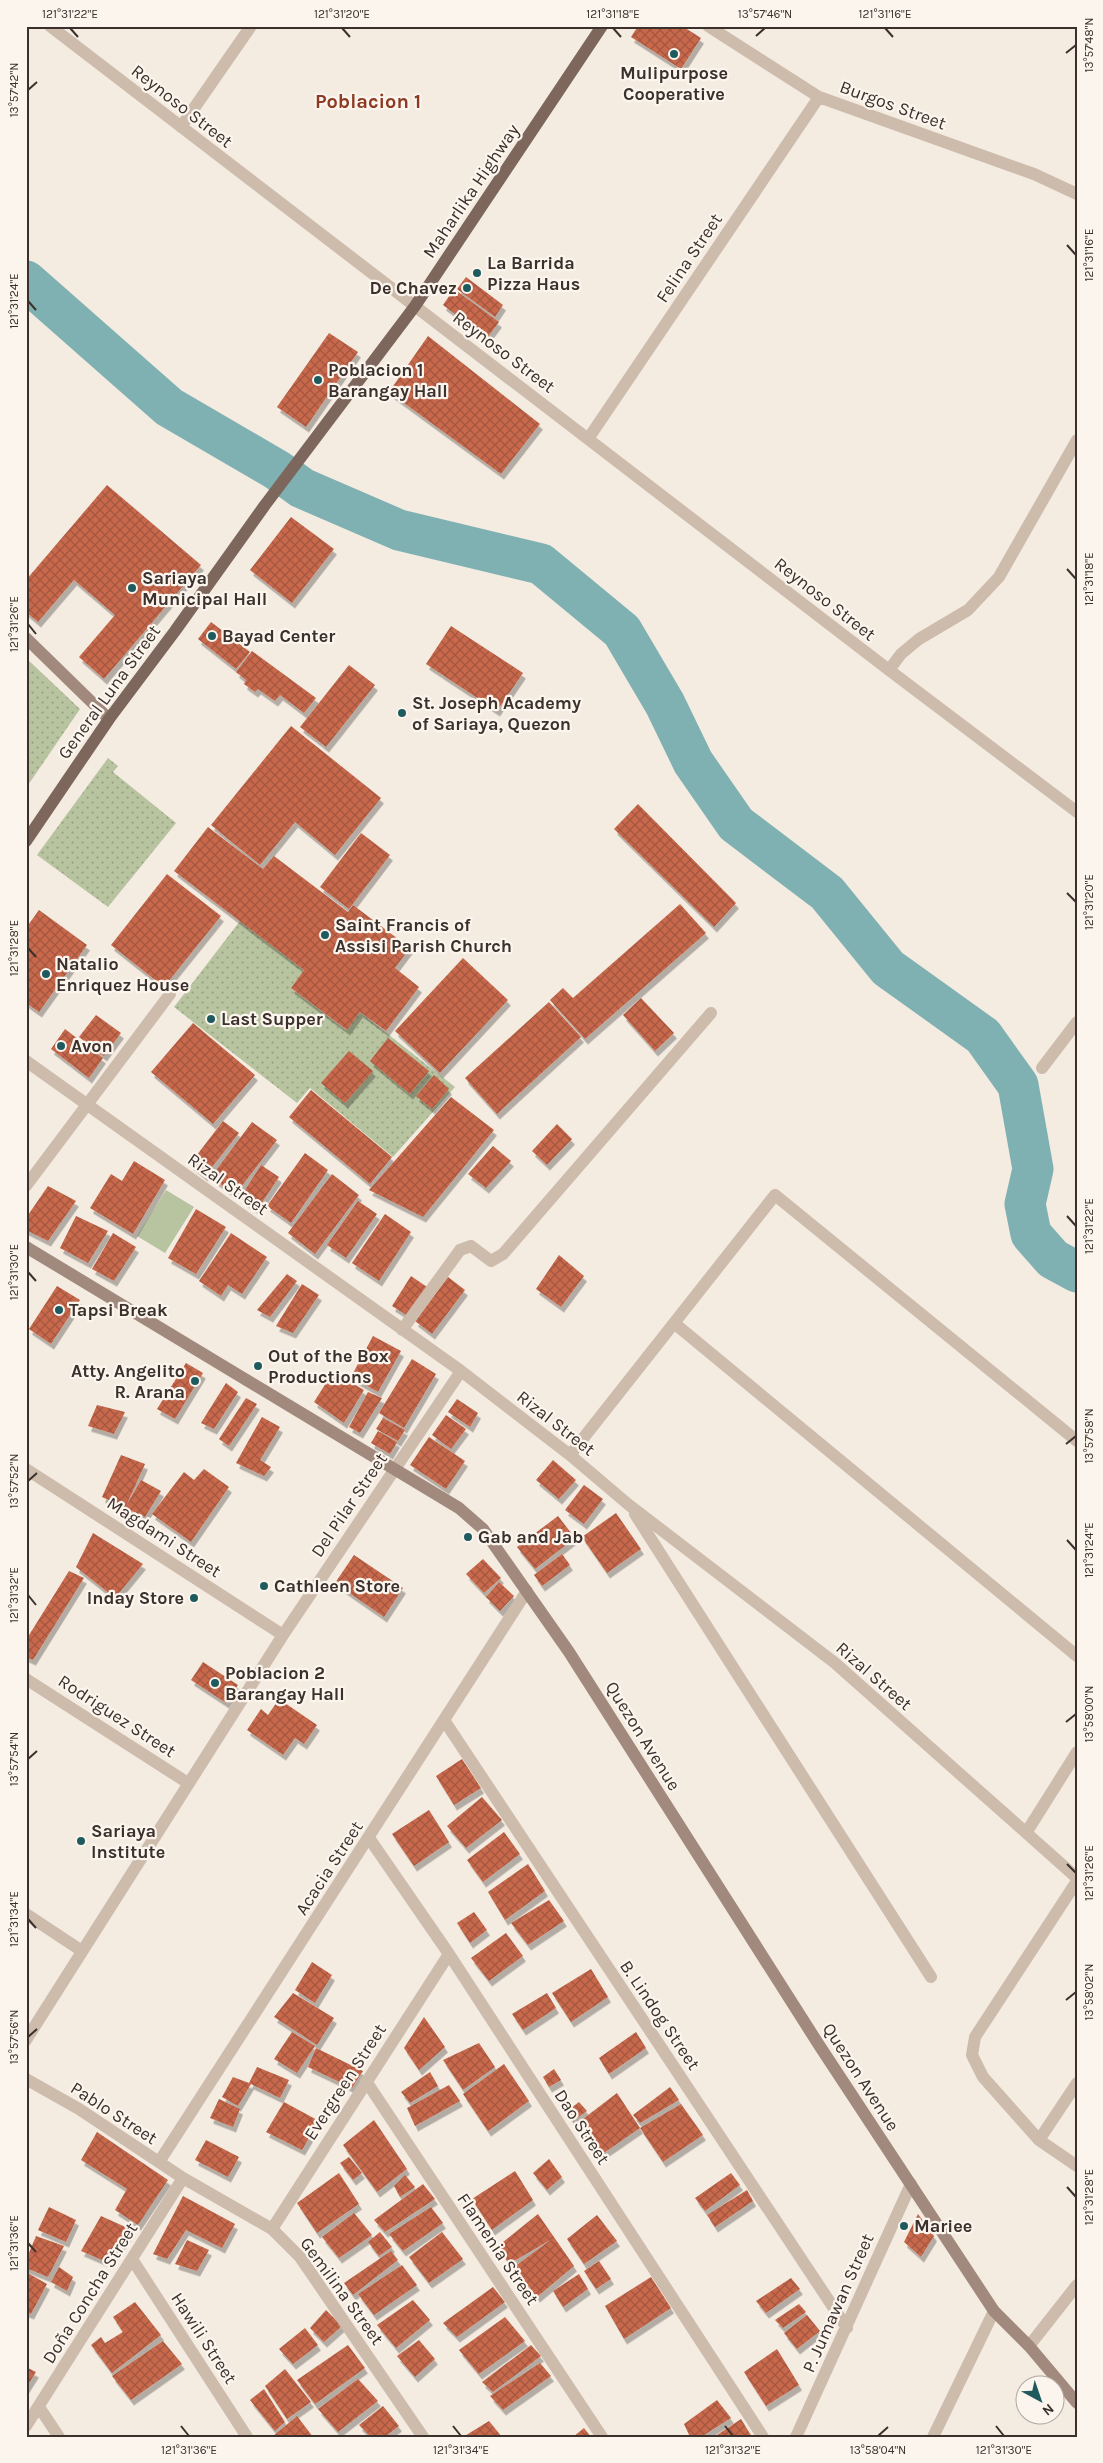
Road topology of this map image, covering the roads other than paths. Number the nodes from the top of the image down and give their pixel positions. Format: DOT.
graph roads {
  1 [pos="50,26"];
  2 [pos="251,26"];
  3 [pos="602,26"];
  4 [pos="708,26"];
  5 [pos="819,97"];
  6 [pos="181,127"];
  7 [pos="1077,194"];
  8 [pos="415,306"];
  9 [pos="588,439"];
  10 [pos="1077,440"];
  11 [pos="293,468"];
  12 [pos="26,638"];
  13 [pos="889,670"];
  14 [pos="109,719"];
  15 [pos="1077,812"];
  16 [pos="26,841"];
  17 [pos="170,994"];
  18 [pos="711,1013"];
  19 [pos="1077,1022"];
  20 [pos="26,1061"];
  21 [pos="1042,1068"];
  22 [pos="87,1106"];
  23 [pos="26,1186"];
  24 [pos="26,1247"];
  25 [pos="674,1323"];
  26 [pos="402,1330"];
  27 [pos="461,1371"];
  28 [pos="1077,1441"];
  29 [pos="570,1455"];
  30 [pos="26,1469"];
  31 [pos="394,1470"];
  32 [pos="629,1505"];
  33 [pos="527,1592"];
  34 [pos="283,1635"];
  35 [pos="1077,1656"];
  36 [pos="26,1679"];
  37 [pos="444,1720"];
  38 [pos="1077,1752"];
  39 [pos="188,1783"];
  40 [pos="1026,1833"];
  41 [pos="369,1838"];
  42 [pos="1077,1880"];
  43 [pos="26,1914"];
  44 [pos="82,1951"];
  45 [pos="448,1954"];
  46 [pos="931,1976"];
  47 [pos="26,2040"];
  48 [pos="26,2079"];
  49 [pos="366,2081"];
  50 [pos="1077,2083"];
  51 [pos="1039,2140"];
  52 [pos="159,2162"];
  53 [pos="1077,2166"];
  54 [pos="182,2178"];
  55 [pos="911,2184"];
  56 [pos="272,2229"];
  57 [pos="132,2259"];
  58 [pos="1077,2285"];
  59 [pos="994,2311"];
  60 [pos="847,2328"];
  61 [pos="1028,2346"];
  62 [pos="1077,2404"];
  63 [pos="40,2407"];
  64 [pos="26,2426"];
  65 [pos="59,2437"];
  66 [pos="247,2437"];
  67 [pos="423,2437"];
  68 [pos="602,2437"];
  69 [pos="762,2437"];
  70 [pos="796,2437"];
  71 [pos="933,2437"];
  1 -- 6 [label="street, Reynoso Street"];
  2 -- 6 [label="street"];
  3 -- 8 [label="main road, Maharlika Highway"];
  4 -- 5 [label="street, Burgos Street"];
  5 -- 7 [label="street, Burgos Street"];
  5 -- 9 [label="street, Felina Street"];
  6 -- 8 [label="street, Reynoso Street"];
  8 -- 9 [label="street, Reynoso Street"];
  8 -- 11 [label="main road, Maharlika Highway"];
  9 -- 13 [label="street, Reynoso Street"];
  10 -- 13 [label="street"];
  11 -- 14 [label="main road, General Luna Street"];
  12 -- 14 [label="street"];
  13 -- 15 [label="street, Reynoso Street"];
  14 -- 16 [label="main road, General Luna Street"];
  17 -- 22 [label="street"];
  18 -- 26 [label="street"];
  19 -- 21 [label="street"];
  20 -- 22 [label="street, Rizal Street"];
  22 -- 23 [label="street"];
  22 -- 26 [label="street, Rizal Street"];
  24 -- 31 [label="street, Quezon Avenue"];
  25 -- 28 [label="street"];
  25 -- 29 [label="street"];
  25 -- 35 [label="street"];
  26 -- 27 [label="street, Rizal Street"];
  27 -- 29 [label="street, Rizal Street"];
  27 -- 31 [label="street, Del Pilar Street"];
  29 -- 32 [label="street, Rizal Street"];
  30 -- 34 [label="street, Magdami Street"];
  31 -- 33 [label="street, Quezon Avenue"];
  31 -- 34 [label="street, Del Pilar Street"];
  32 -- 40 [label="street, Rizal Street"];
  32 -- 46 [label="street"];
  33 -- 37 [label="street, Acacia Street"];
  33 -- 55 [label="street, Quezon Avenue"];
  34 -- 39 [label="street, Del Pilar Street"];
  36 -- 39 [label="street, Rodriguez Street"];
  37 -- 41 [label="street, Acacia Street"];
  37 -- 60 [label="street, B. Lindog Street"];
  38 -- 40 [label="street"];
  39 -- 44 [label="street, Del Pilar Street"];
  40 -- 42 [label="street, Rizal Street"];
  41 -- 45 [label="street, Dao Street"];
  41 -- 52 [label="street, Acacia Street"];
  42 -- 51 [label="street"];
  43 -- 44 [label="street"];
  44 -- 47 [label="street, Del Pilar Street"];
  45 -- 49 [label="street, Evergreen Street"];
  45 -- 69 [label="street, Dao Street"];
  48 -- 52 [label="street, Pablo Street"];
  49 -- 56 [label="street, Evergreen Street"];
  49 -- 68 [label="street, Flamenia Street"];
  50 -- 51 [label="street"];
  51 -- 53 [label="street"];
  52 -- 54 [label="street, Pablo Street"];
  54 -- 56 [label="street, Gemilina Street"];
  54 -- 57 [label="street, Doña Concha Street"];
  55 -- 59 [label="street, Quezon Avenue"];
  55 -- 60 [label="street, P. Jumawan Street"];
  56 -- 67 [label="street, Gemilina Street"];
  57 -- 63 [label="street, Doña Concha Street"];
  57 -- 66 [label="street, Hawili Street"];
  58 -- 61 [label="street"];
  59 -- 61 [label="street, Quezon Avenue"];
  59 -- 71 [label="street"];
  60 -- 70 [label="street, P. Jumawan Street"];
  61 -- 62 [label="street, Quezon Avenue"];
  63 -- 64 [label="street, Doña Concha Street"];
  63 -- 65 [label="street"];
}
